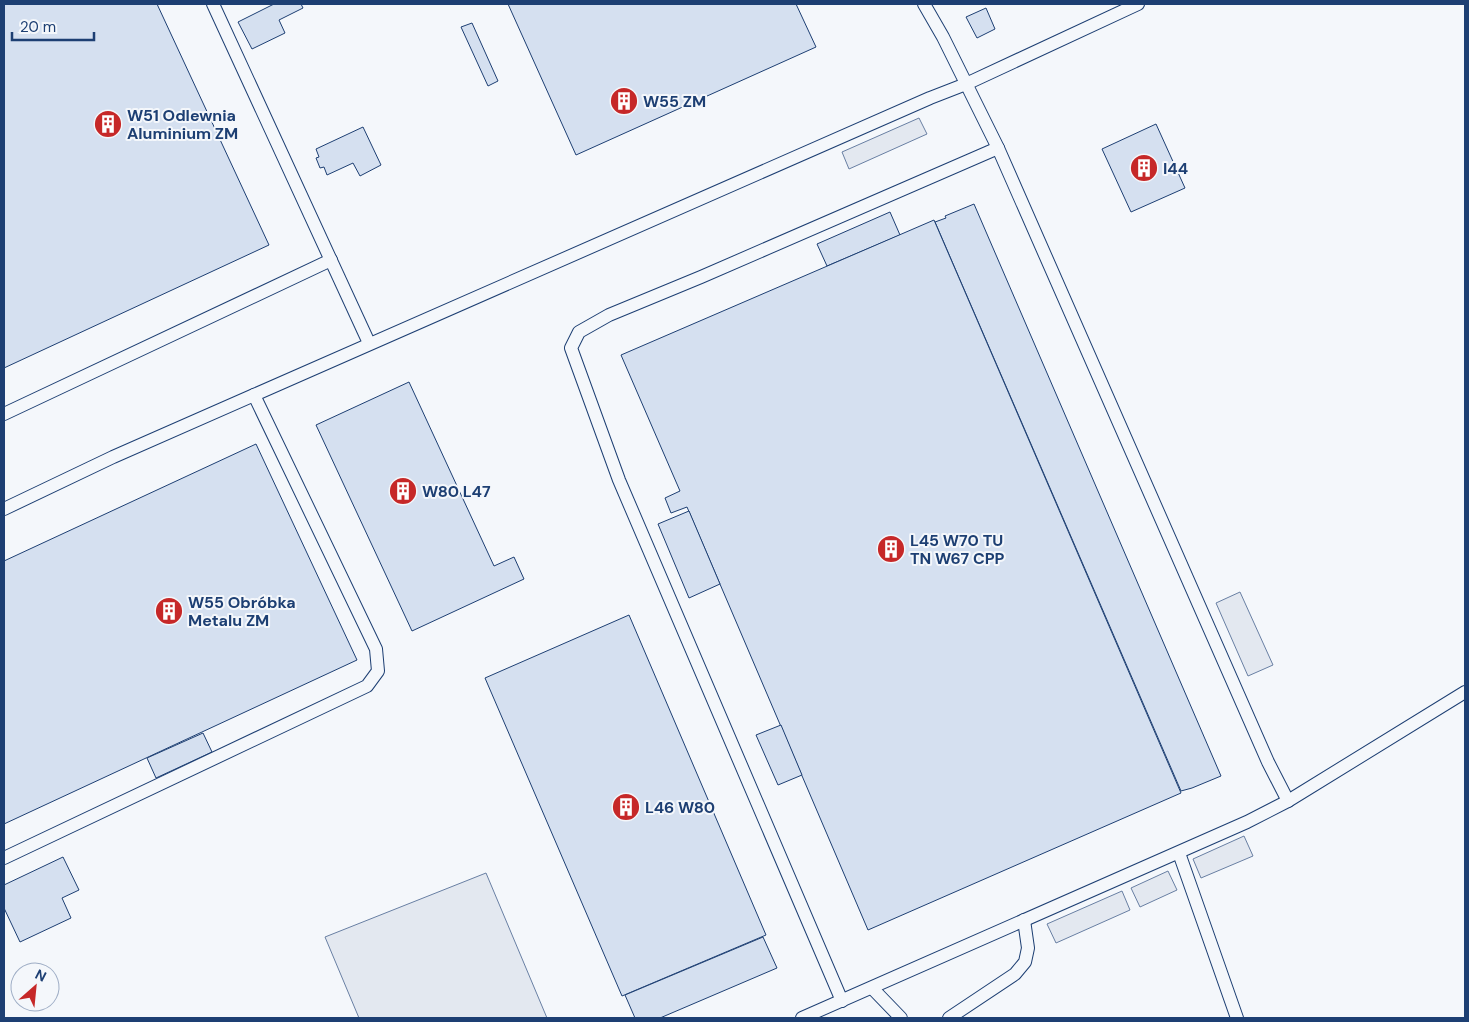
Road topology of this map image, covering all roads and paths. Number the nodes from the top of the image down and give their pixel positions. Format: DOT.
graph roads {
  1 [pos="213,4"];
  2 [pos="924,4"];
  3 [pos="1138,4"];
  4 [pos="966,84"];
  5 [pos="998,148"];
  6 [pos="330,260"];
  7 [pos="369,343"];
  8 [pos="254,394"];
  9 [pos="4,414"];
  10 [pos="4,509"];
  11 [pos="1465,692"];
  12 [pos="1288,801"];
  13 [pos="1179,853"];
  14 [pos="4,858"];
  15 [pos="1024,920"];
  16 [pos="872,988"];
  17 [pos="842,1001"];
  18 [pos="802,1018"];
  19 [pos="901,1018"];
  20 [pos="949,1018"];
  21 [pos="1237,1018"];
  1 -- 6 [label="lane"];
  2 -- 4 [label="lane"];
  3 -- 4 [label="lane"];
  4 -- 5 [label="lane"];
  4 -- 7 [label="lane"];
  5 -- 12 [label="lane"];
  5 -- 17 [label="lane"];
  6 -- 7 [label="lane"];
  6 -- 9 [label="lane"];
  7 -- 8 [label="lane"];
  8 -- 10 [label="lane"];
  8 -- 14 [label="lane"];
  11 -- 12 [label="lane"];
  12 -- 13 [label="lane"];
  13 -- 15 [label="lane"];
  13 -- 21 [label="lane"];
  15 -- 16 [label="lane"];
  15 -- 20 [label="lane"];
  16 -- 17 [label="lane"];
  16 -- 19 [label="lane"];
  17 -- 18 [label="lane"];
}
